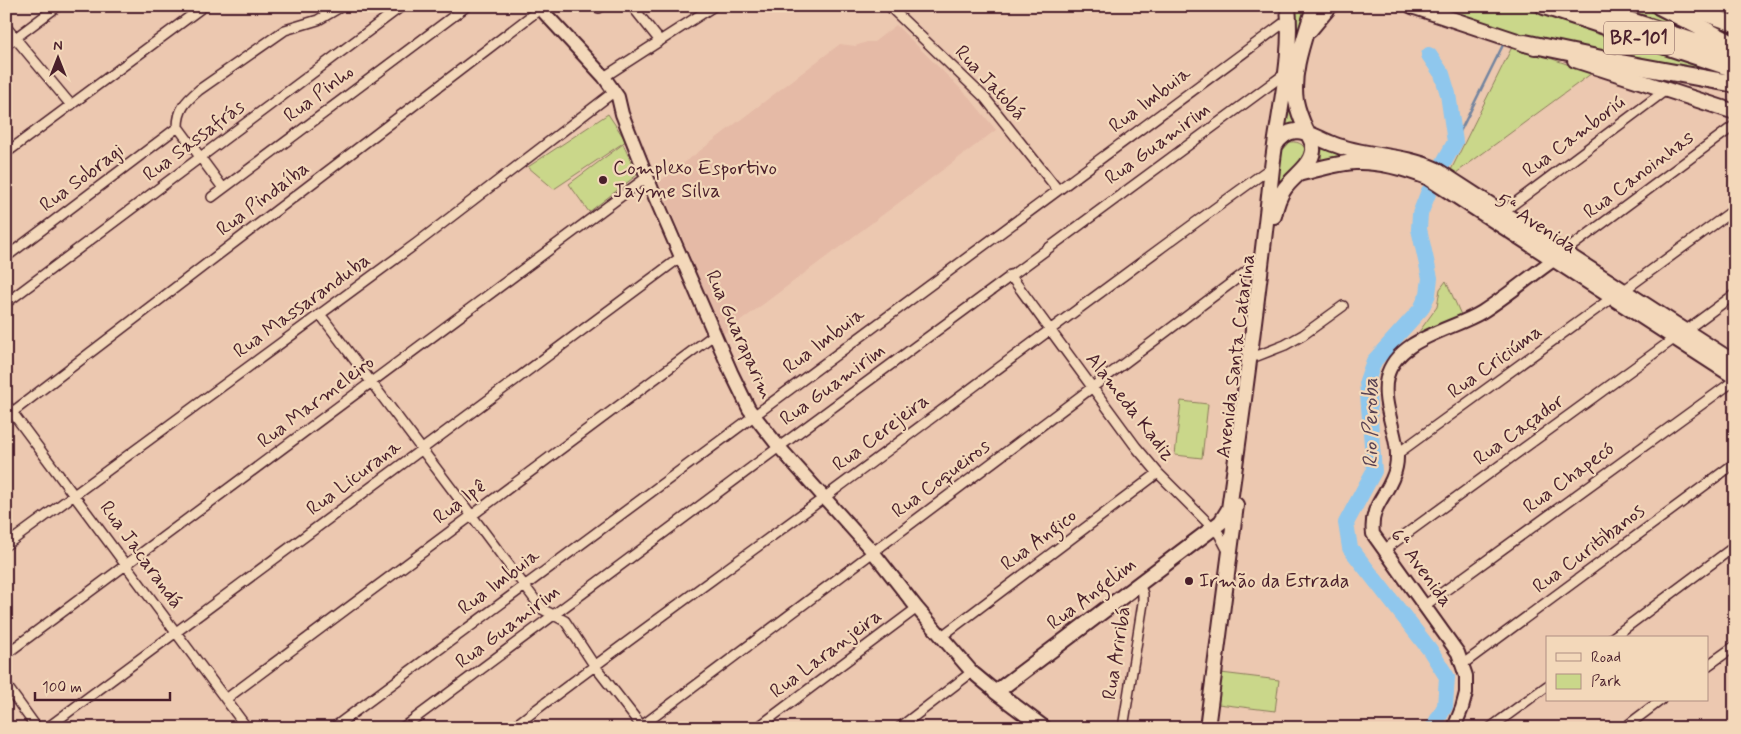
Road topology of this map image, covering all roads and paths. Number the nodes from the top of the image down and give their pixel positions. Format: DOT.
graph roads {
  1 [pos="58,6"];
  2 [pos="204,6"];
  3 [pos="342,6"];
  4 [pos="402,6"];
  5 [pos="467,6"];
  6 [pos="632,6"];
  7 [pos="714,6"];
  8 [pos="889,6"];
  9 [pos="1314,6"];
  10 [pos="1330,6"];
  11 [pos="1412,6"];
  12 [pos="1544,6"];
  13 [pos="1585,6"];
  14 [pos="1659,6"];
  15 [pos="1682,6"];
  16 [pos="539,7"];
  17 [pos="1289,13"];
  18 [pos="1735,24"];
  19 [pos="6,27"];
  20 [pos="1306,34"];
  21 [pos="15,38"];
  22 [pos="660,41"];
  23 [pos="1525,43"];
  24 [pos="1735,44"];
  25 [pos="6,45"];
  26 [pos="1735,56"];
  27 [pos="1735,69"];
  28 [pos="1286,72"];
  29 [pos="604,77"];
  30 [pos="1735,84"];
  31 [pos="1666,90"];
  32 [pos="614,91"];
  33 [pos="71,105"];
  34 [pos="1735,112"];
  35 [pos="1735,125"];
  36 [pos="178,127"];
  37 [pos="1307,133"];
  38 [pos="1275,146"];
  39 [pos="6,153"];
  40 [pos="202,158"];
  41 [pos="1272,167"];
  42 [pos="1297,174"];
  43 [pos="647,177"];
  44 [pos="223,188"];
  45 [pos="1058,190"];
  46 [pos="212,197"];
  47 [pos="1735,209"];
  48 [pos="1503,212"];
  49 [pos="682,256"];
  50 [pos="1559,256"];
  51 [pos="6,257"];
  52 [pos="1263,259"];
  53 [pos="1010,275"];
  54 [pos="1618,294"];
  55 [pos="1735,294"];
  56 [pos="6,303"];
  57 [pos="1343,306"];
  58 [pos="320,314"];
  59 [pos="1050,330"];
  60 [pos="715,334"];
  61 [pos="1680,334"];
  62 [pos="1256,356"];
  63 [pos="1735,363"];
  64 [pos="1735,378"];
  65 [pos="372,382"];
  66 [pos="1091,387"];
  67 [pos="6,404"];
  68 [pos="9,415"];
  69 [pos="754,415"];
  70 [pos="779,447"];
  71 [pos="423,449"];
  72 [pos="1397,454"];
  73 [pos="1735,463"];
  74 [pos="1158,473"];
  75 [pos="74,494"];
  76 [pos="824,497"];
  77 [pos="472,515"];
  78 [pos="1212,528"];
  79 [pos="6,545"];
  80 [pos="1735,546"];
  81 [pos="1384,550"];
  82 [pos="873,552"];
  83 [pos="1229,554"];
  84 [pos="126,565"];
  85 [pos="1139,584"];
  86 [pos="524,585"];
  87 [pos="1424,606"];
  88 [pos="917,608"];
  89 [pos="552,615"];
  90 [pos="176,632"];
  91 [pos="942,636"];
  92 [pos="1615,636"];
  93 [pos="1735,646"];
  94 [pos="6,654"];
  95 [pos="1463,664"];
  96 [pos="594,665"];
  97 [pos="1708,665"];
  98 [pos="972,672"];
  99 [pos="6,685"];
  100 [pos="1546,687"];
  101 [pos="996,692"];
  102 [pos="226,699"];
  103 [pos="1658,702"];
  104 [pos="641,727"];
  105 [pos="37,728"];
  106 [pos="47,728"];
  107 [pos="247,728"];
  108 [pos="332,728"];
  109 [pos="402,728"];
  110 [pos="512,728"];
  111 [pos="757,728"];
  112 [pos="899,728"];
  113 [pos="1044,728"];
  114 [pos="1123,728"];
  115 [pos="1207,728"];
  116 [pos="1454,728"];
  117 [pos="1490,728"];
  118 [pos="1624,728"];
  1 -- 21 [label="street"];
  2 -- 33 [label="street"];
  3 -- 36 [label="street"];
  4 -- 40 [label="street, Rua Sassafrás"];
  5 -- 44 [label="street, Rua Pinho"];
  6 -- 22 [label="street"];
  7 -- 22 [label="street"];
  8 -- 45 [label="street, Rua Jatobá"];
  9 -- 20 [label="main road, Avenida Santa Catarina"];
  10 -- 20 [label="main road"];
  11 -- 23 [label="main road"];
  12 -- 27 [label="highway, BR-101"];
  13 -- 26 [label="highway, BR-101"];
  14 -- 24 [label="highway"];
  15 -- 18 [label="main road"];
  16 -- 29 [label="street, Rua Guaraparim"];
  16 -- 68 [label="street, Rua Pindaíba"];
  17 -- 28 [label="main road, Avenida Santa Catarina"];
  17 -- 45 [label="street, Rua Imbuia"];
  19 -- 21 [label="street"];
  20 -- 37 [label="main road, Avenida Santa Catarina"];
  21 -- 25 [label="street"];
  21 -- 33 [label="street"];
  22 -- 29 [label="street"];
  23 -- 30 [label="highway"];
  23 -- 31 [label="main road"];
  28 -- 38 [label="main road, Avenida Santa Catarina"];
  28 -- 53 [label="street, Rua Guamirim"];
  29 -- 32 [label="street, Rua Guaraparim"];
  31 -- 34 [label="main road"];
  31 -- 48 [label="street, Rua Camboriú"];
  32 -- 43 [label="street, Rua Guaraparim"];
  32 -- 58 [label="street, Rua Massaranduba"];
  33 -- 39 [label="street"];
  35 -- 50 [label="street, Rua Canoinhas"];
  36 -- 40 [label="street"];
  36 -- 51 [label="street, Rua Sobragi"];
  37 -- 38 [label="main road"];
  37 -- 42 [label="main road, Avenida Santa Catarina"];
  37 -- 48 [label="main road, 5ª Avenida"];
  38 -- 41 [label="main road, Avenida Santa Catarina"];
  40 -- 44 [label="street"];
  40 -- 56 [label="street, Rua Sassafrás"];
  41 -- 52 [label="main road, Avenida Santa Catarina"];
  41 -- 59 [label="street, Rua Cerejeira"];
  42 -- 50 [label="main road, 5ª Avenida"];
  42 -- 62 [label="main road, Avenida Santa Catarina"];
  43 -- 49 [label="street, Rua Guaraparim"];
  43 -- 65 [label="street, Rua Marmeleiro"];
  44 -- 46 [label="street, Rua Pinho"];
  45 -- 69 [label="street, Rua Imbuia"];
  47 -- 54 [label="street, Rua Criciúma"];
  48 -- 50 [label="main road, 5ª Avenida"];
  49 -- 60 [label="street, Rua Guaraparim"];
  49 -- 71 [label="street, Rua Licurana"];
  50 -- 54 [label="main road, 5ª Avenida"];
  50 -- 72 [label="street, 6ª Avenida"];
  52 -- 66 [label="street, Rua Coqueiros"];
  52 -- 78 [label="main road, Avenida Santa Catarina"];
  53 -- 59 [label="street, Alameda Kadiz"];
  53 -- 70 [label="street, Rua Guamirim"];
  54 -- 61 [label="main road, 5ª Avenida"];
  54 -- 72 [label="street, Rua Criciúma"];
  55 -- 61 [label="street, Rua Caçador"];
  57 -- 62 [label="street"];
  58 -- 65 [label="street"];
  58 -- 75 [label="street, Rua Massaranduba"];
  59 -- 66 [label="street, Alameda Kadiz"];
  59 -- 76 [label="street, Rua Cerejeira"];
  60 -- 69 [label="street, Rua Guaraparim"];
  60 -- 77 [label="street, Rua Ipê"];
  61 -- 63 [label="main road, 5ª Avenida"];
  61 -- 64 [label="main road, 5ª Avenida"];
  61 -- 81 [label="street, Rua Caçador"];
  62 -- 83 [label="main road, Avenida Santa Catarina"];
  64 -- 87 [label="street, Rua Chapecó"];
  65 -- 71 [label="street"];
  65 -- 84 [label="street, Rua Marmeleiro"];
  66 -- 74 [label="street, Alameda Kadiz"];
  66 -- 82 [label="street, Rua Coqueiros"];
  67 -- 68 [label="street, Rua Jacarandá"];
  68 -- 75 [label="street, Rua Jacarandá"];
  69 -- 70 [label="street, Rua Guaraparim"];
  69 -- 86 [label="street, Rua Imbuia"];
  70 -- 76 [label="street, Rua Guaraparim"];
  70 -- 89 [label="street, Rua Guamirim"];
  71 -- 77 [label="street"];
  71 -- 90 [label="street, Rua Licurana"];
  72 -- 81 [label="street, 6ª Avenida"];
  73 -- 95 [label="street, Rua Curitibanos"];
  74 -- 78 [label="street, Alameda Kadiz"];
  74 -- 91 [label="street, Rua Angico"];
  75 -- 79 [label="street, Rua Massaranduba"];
  75 -- 84 [label="street, Rua Jacarandá"];
  76 -- 82 [label="street, Rua Guaraparim"];
  76 -- 96 [label="street, Rua Cerejeira"];
  77 -- 86 [label="street"];
  77 -- 102 [label="street, Rua Ipê"];
  78 -- 83 [label="street, Alameda Kadiz"];
  78 -- 85 [label="main road, Rua Angelim"];
  80 -- 92 [label="street"];
  81 -- 87 [label="street, 6ª Avenida"];
  82 -- 88 [label="street, Rua Guaraparim"];
  82 -- 104 [label="street, Rua Coqueiros"];
  83 -- 115 [label="main road, Avenida Santa Catarina"];
  84 -- 90 [label="street, Rua Jacarandá"];
  84 -- 94 [label="street, Rua Marmeleiro"];
  85 -- 101 [label="main road, Rua Angelim"];
  85 -- 114 [label="street, Rua Ariribá"];
  86 -- 89 [label="street"];
  86 -- 108 [label="street, Rua Imbuia"];
  87 -- 95 [label="street, 6ª Avenida"];
  88 -- 91 [label="street, Rua Guaraparim"];
  88 -- 111 [label="street, Rua Laranjeira"];
  89 -- 96 [label="street"];
  89 -- 109 [label="street, Rua Guamirim"];
  90 -- 102 [label="street, Rua Jacarandá"];
  90 -- 106 [label="street, Rua Licurana"];
  91 -- 98 [label="street, Rua Guaraparim"];
  93 -- 97 [label="street"];
  95 -- 116 [label="street, 6ª Avenida"];
  96 -- 104 [label="street"];
  96 -- 110 [label="street, Rua Cerejeira"];
  98 -- 101 [label="street, Rua Guaraparim"];
  98 -- 112 [label="street"];
  99 -- 105 [label="street"];
  100 -- 117 [label="street"];
  101 -- 113 [label="main road, Rua Guaraparim"];
  102 -- 107 [label="street, Rua Jacarandá"];
  103 -- 118 [label="street"];
}
